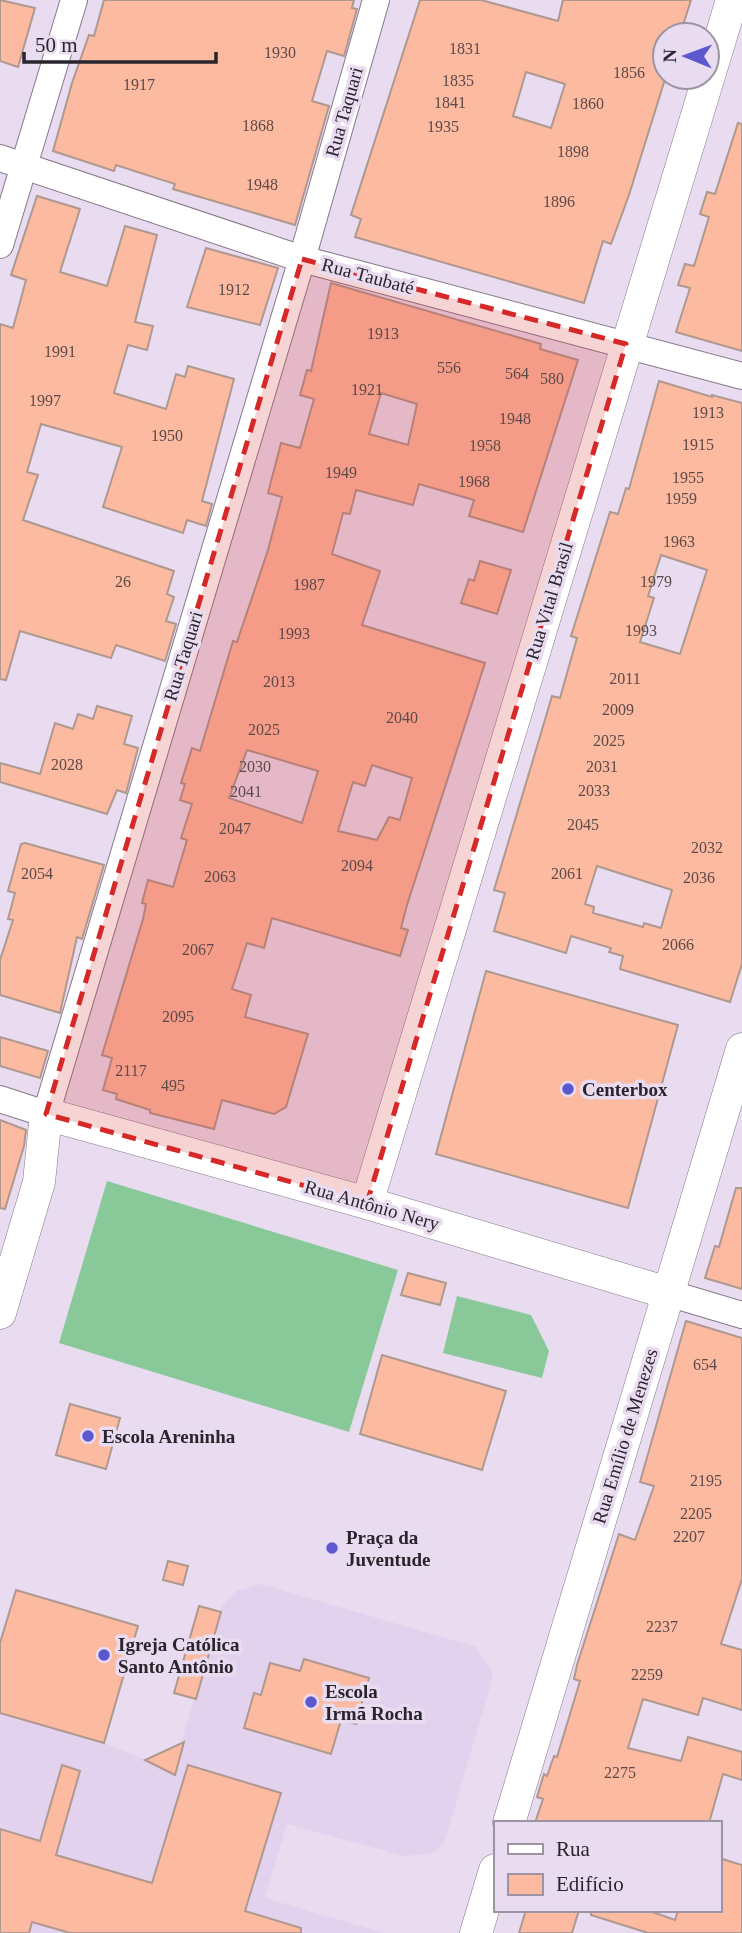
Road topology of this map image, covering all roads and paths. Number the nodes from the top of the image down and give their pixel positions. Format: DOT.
graph roads {
  1 [pos="74,0"];
  2 [pos="376,0"];
  3 [pos="732,0"];
  4 [pos="12,161"];
  5 [pos="0,245"];
  6 [pos="302,259"];
  7 [pos="626,344"];
  8 [pos="742,376"];
  9 [pos="742,1049"];
  10 [pos="0,1099"];
  11 [pos="46,1114"];
  12 [pos="367,1203"];
  13 [pos="668,1293"];
  14 [pos="0,1313"];
  15 [pos="742,1315"];
  16 [pos="510,1821"];
  17 [pos="494,1873"];
  18 [pos="476,1933"];
  1 -- 4 [label="street"];
  2 -- 6 [label="street, Rua Taquari"];
  3 -- 7 [label="street, Rua Vital Brasil"];
  4 -- 5 [label="street"];
  4 -- 6 [label="street, Rua Taubaté"];
  6 -- 7 [label="street, Rua Taubaté"];
  6 -- 11 [label="street, Rua Taquari"];
  7 -- 8 [label="street, Rua Taubaté"];
  7 -- 12 [label="street, Rua Vital Brasil"];
  9 -- 13 [label="street, Rua Emílio de Menezes"];
  10 -- 11 [label="street, Rua Antônio Nery"];
  11 -- 12 [label="street, Rua Antônio Nery"];
  11 -- 14 [label="street, Rua Taquari"];
  12 -- 13 [label="street, Rua Antônio Nery"];
  13 -- 15 [label="street, Rua Antônio Nery"];
  13 -- 16 [label="street, Rua Emílio de Menezes"];
  17 -- 18 [label="street"];
}
